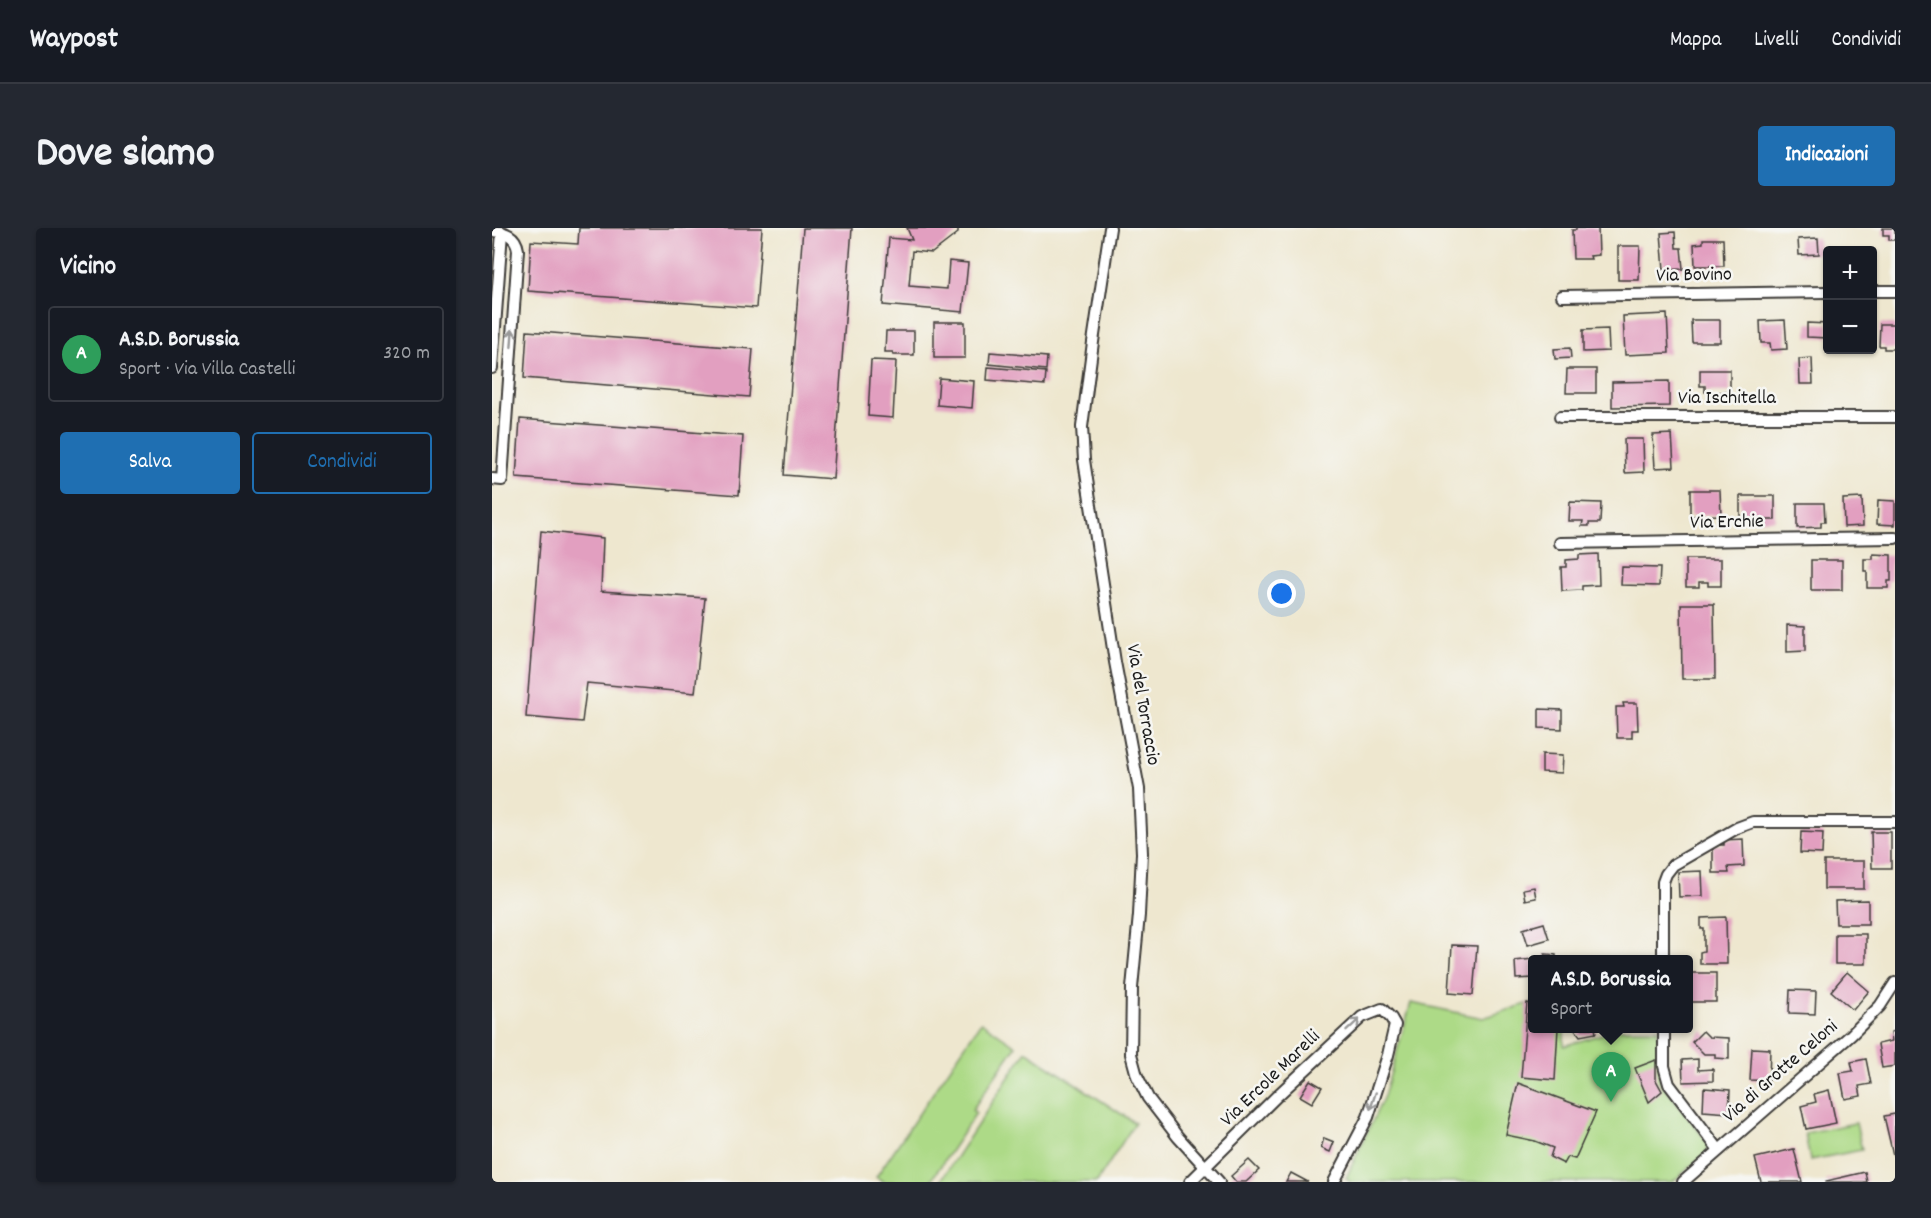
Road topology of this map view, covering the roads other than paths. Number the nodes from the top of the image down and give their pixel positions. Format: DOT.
graph roads {
  1 [pos="1110,228"];
  2 [pos="497,232"];
  3 [pos="1877,291"];
  4 [pos="1895,291"];
  5 [pos="1823,292"];
  6 [pos="1562,296"];
  7 [pos="492,368"];
  8 [pos="1560,417"];
  9 [pos="1895,417"];
  10 [pos="497,479"];
  11 [pos="1895,538"];
  12 [pos="1560,543"];
  13 [pos="1895,822"];
  14 [pos="1663,955"];
  15 [pos="1895,983"];
  16 [pos="1664,1033"];
  17 [pos="1719,1150"];
  18 [pos="1206,1168"];
  19 [pos="1190,1182"];
  20 [pos="1219,1182"];
  21 [pos="1334,1182"];
  22 [pos="1683,1182"];
  1 -- 18 [label="street, Via del Torraccio"];
  2 -- 7 [label="street"];
  10 -- 2 [label="street, one-way"];
  3 -- 4 [label="street"];
  5 -- 6 [label="street, Via Bovino"];
  8 -- 9 [label="street, Via Ischitella"];
  11 -- 12 [label="street, Via Erchie"];
  13 -- 14 [label="street"];
  15 -- 17 [label="street, Via di Grotte Celoni"];
  16 -- 17 [label="street"];
  17 -- 22 [label="street, Via di Grotte Celoni"];
  18 -- 19 [label="street, Via Ercole Marelli"];
  18 -- 20 [label="street, Via del Torraccio"];
  18 -- 21 [label="street, Via Ercole Marelli, one-way"];
}
